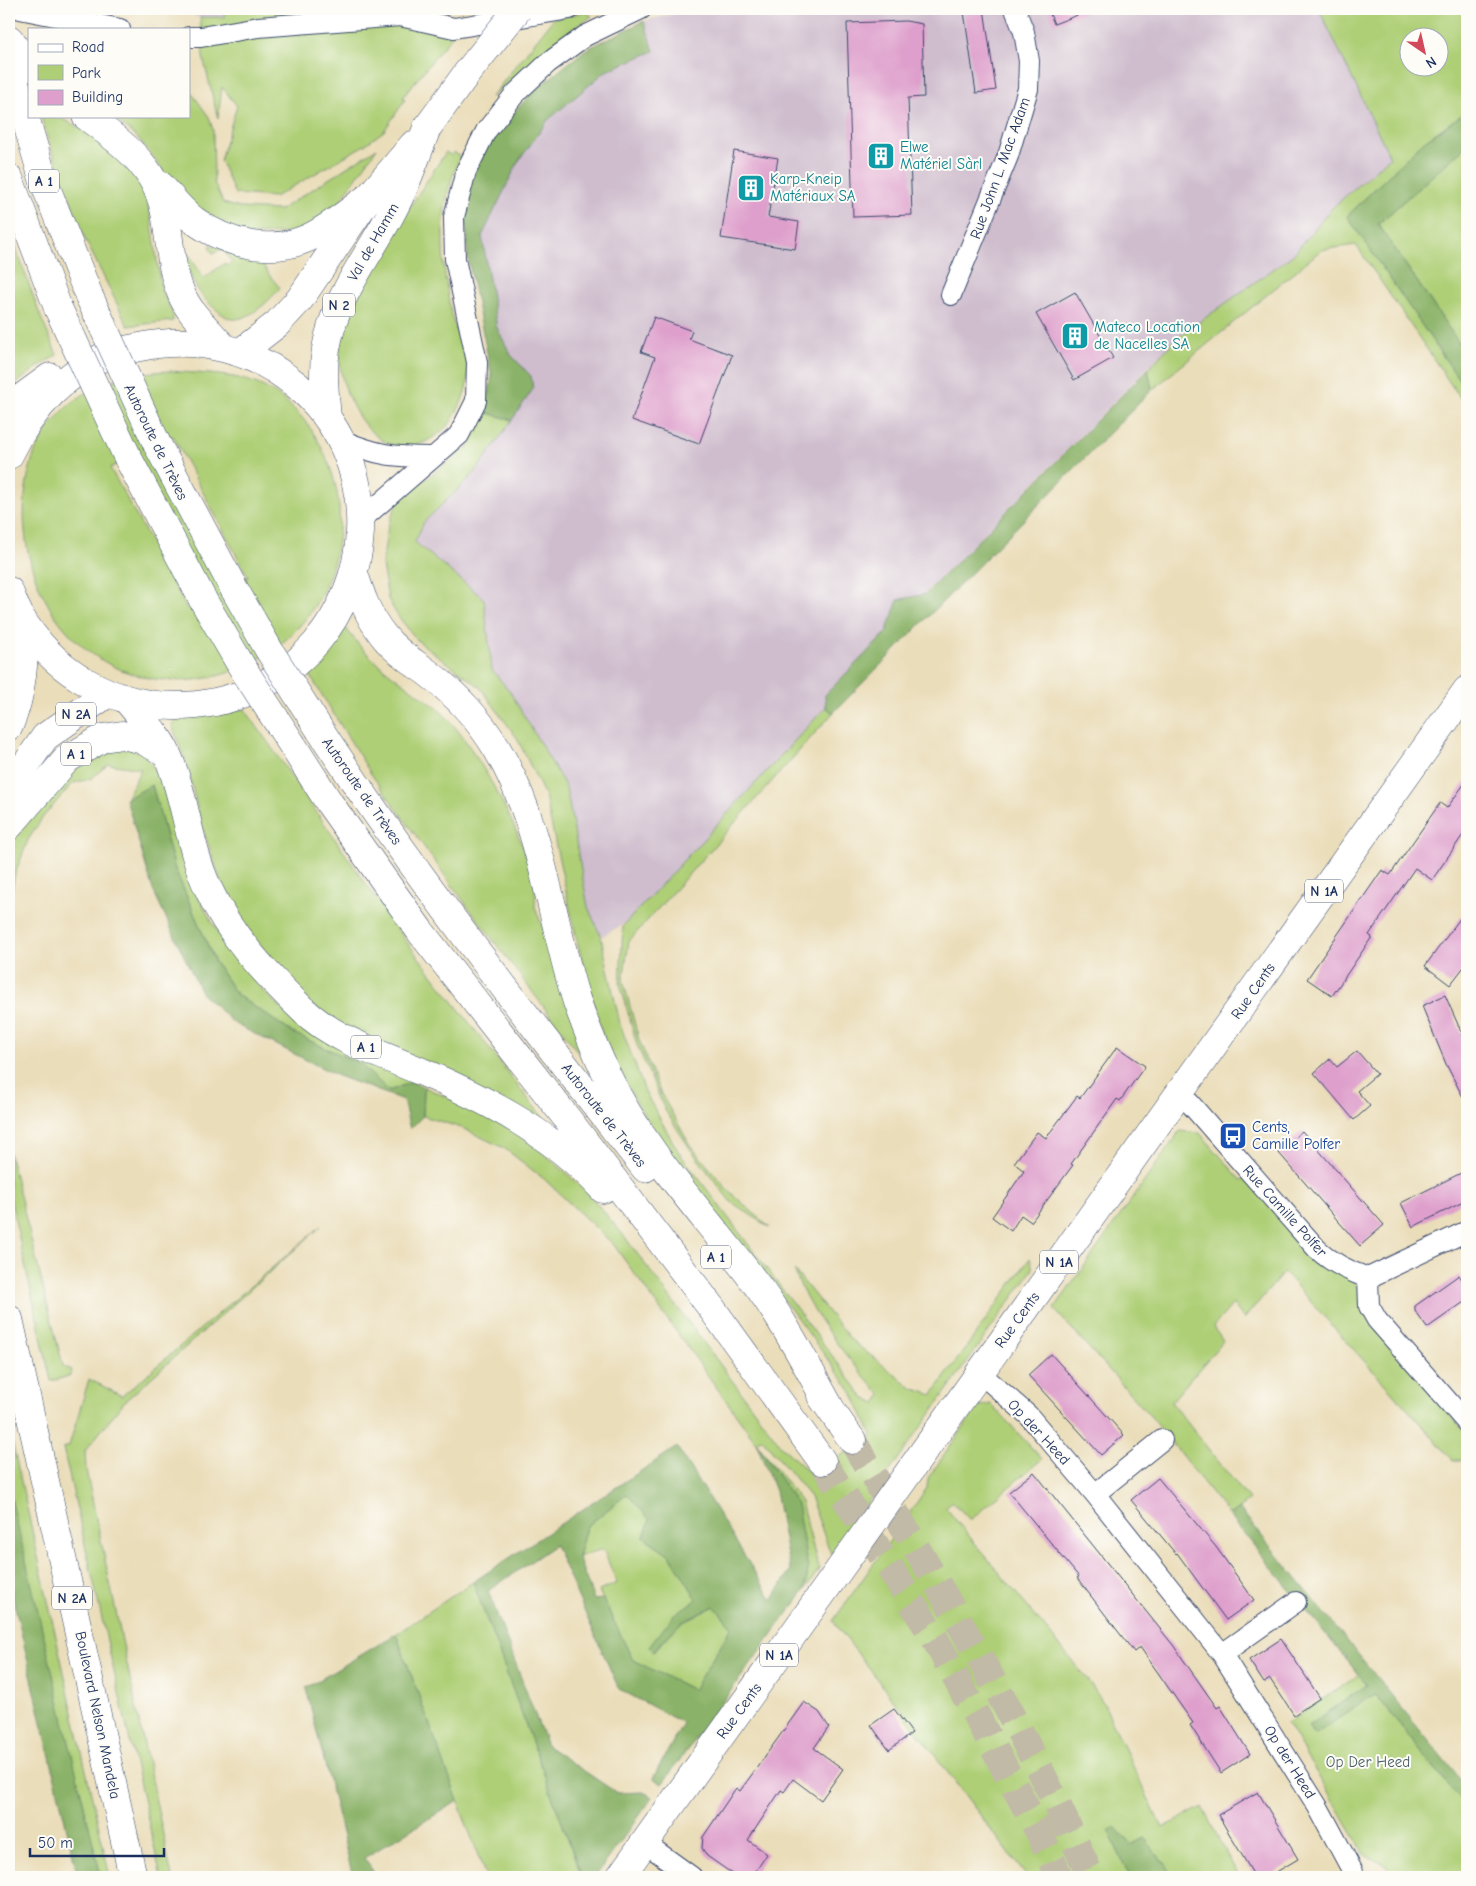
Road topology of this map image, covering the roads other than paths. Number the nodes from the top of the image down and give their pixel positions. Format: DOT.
graph roads {
  1 [pos="20,9"];
  2 [pos="518,9"];
  3 [pos="570,9"];
  4 [pos="640,9"];
  5 [pos="1015,9"];
  6 [pos="115,28"];
  7 [pos="190,37"];
  8 [pos="9,39"];
  9 [pos="9,62"];
  10 [pos="28,66"];
  11 [pos="89,118"];
  12 [pos="427,128"];
  13 [pos="148,171"];
  14 [pos="9,178"];
  15 [pos="369,197"];
  16 [pos="952,295"];
  17 [pos="232,350"];
  18 [pos="112,353"];
  19 [pos="9,407"];
  20 [pos="334,429"];
  21 [pos="9,455"];
  22 [pos="431,457"];
  23 [pos="361,520"];
  24 [pos="354,573"];
  25 [pos="9,591"];
  26 [pos="25,625"];
  27 [pos="1467,690"];
  28 [pos="117,696"];
  29 [pos="9,726"];
  30 [pos="166,753"];
  31 [pos="9,789"];
  32 [pos="9,826"];
  33 [pos="1180,1092"];
  34 [pos="1467,1231"];
  35 [pos="1368,1278"];
  36 [pos="710,1306"];
  37 [pos="9,1319"];
  38 [pos="980,1373"];
  39 [pos="832,1411"];
  40 [pos="1467,1423"];
  41 [pos="852,1440"];
  42 [pos="1162,1440"];
  43 [pos="822,1461"];
  44 [pos="1095,1494"];
  45 [pos="1296,1602"];
  46 [pos="1222,1654"];
  47 [pos="645,1842"];
  48 [pos="1356,1875"];
  49 [pos="133,1877"];
  50 [pos="620,1877"];
  51 [pos="692,1877"];
  1 -- 6 [label="street"];
  2 -- 12 [label="main road, Val de Hamm / N 2, bridge"];
  3 -- 7 [label="street"];
  4 -- 22 [label="street"];
  5 -- 16 [label="street, Rue John L. Mac Adam"];
  8 -- 10 [label="main road"];
  9 -- 39 [label="main road, Autoroute de Trèves / A 1, bridge"];
  11 -- 13 [label="main road"];
  12 -- 15 [label="main road, Val de Hamm / N 2"];
  12 -- 20 [label="main road, Val de Hamm / N 2"];
  13 -- 15 [label="main road"];
  13 -- 17 [label="main road"];
  14 -- 36 [label="main road, Autoroute de Trèves / A 1, bridge"];
  15 -- 17 [label="main road, Val de Hamm / N 2"];
  17 -- 18 [label="main road"];
  17 -- 20 [label="main road"];
  18 -- 19 [label="main road"];
  18 -- 21 [label="main road"];
  20 -- 22 [label="street"];
  20 -- 23 [label="main road"];
  22 -- 23 [label="street"];
  23 -- 24 [label="main road"];
  24 -- 28 [label="main road"];
  24 -- 39 [label="main road"];
  25 -- 26 [label="main road"];
  26 -- 28 [label="main road"];
  26 -- 29 [label="main road"];
  27 -- 33 [label="main road, Rue Cents / N 1A"];
  28 -- 30 [label="main road, A 1"];
  28 -- 31 [label="main road, N 2A"];
  30 -- 32 [label="main road, A 1"];
  30 -- 36 [label="main road, A 1"];
  33 -- 35 [label="street, Rue Camille Polfer"];
  33 -- 38 [label="main road, Rue Cents / N 1A"];
  34 -- 35 [label="street"];
  35 -- 40 [label="street"];
  36 -- 43 [label="main road, Autoroute de Trèves / A 1"];
  37 -- 49 [label="main road, Boulevard Nelson Mandela / N 2A"];
  38 -- 44 [label="street, Op der Heed"];
  38 -- 47 [label="main road, Rue Cents / N 1A"];
  39 -- 41 [label="main road, Autoroute de Trèves / A 1"];
  42 -- 44 [label="street"];
  44 -- 46 [label="street, Op der Heed"];
  45 -- 46 [label="street"];
  46 -- 48 [label="street, Op der Heed"];
  47 -- 50 [label="main road, Rue Cents / N 1A"];
  47 -- 51 [label="street"];
}
